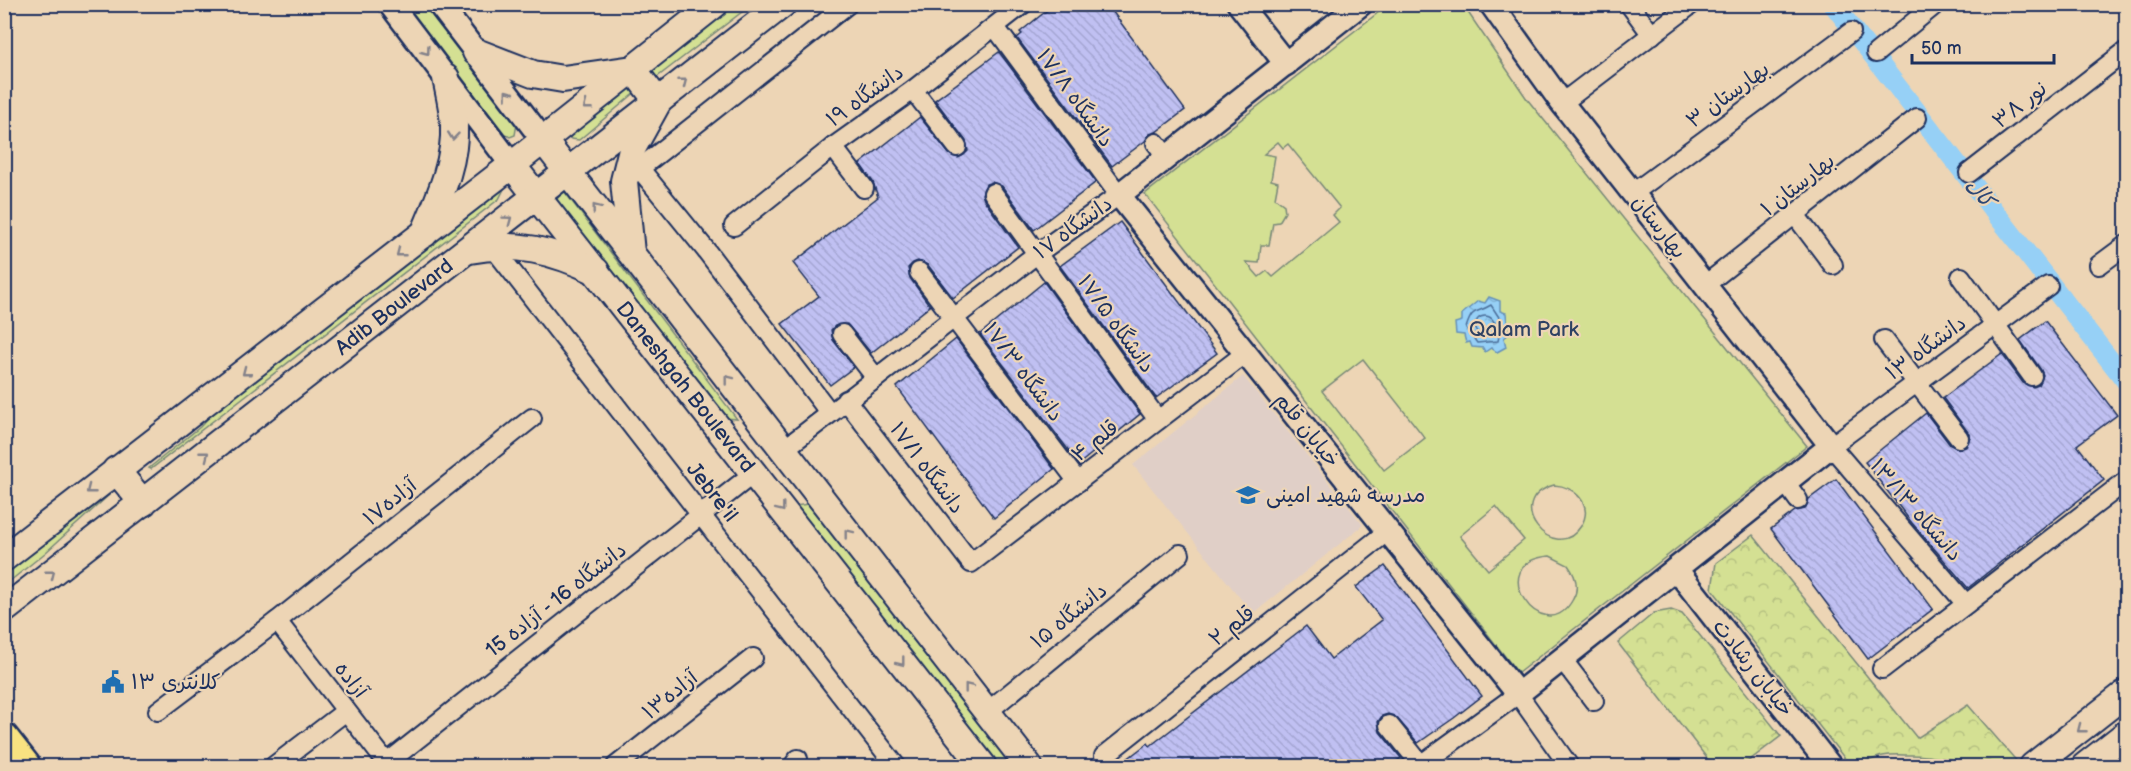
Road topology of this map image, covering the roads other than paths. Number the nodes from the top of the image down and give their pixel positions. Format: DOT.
graph roads {
  1 [pos="390,4"];
  2 [pos="439,4"];
  3 [pos="715,4"];
  4 [pos="783,4"];
  5 [pos="848,4"];
  6 [pos="1023,4"];
  7 [pos="1239,4"];
  8 [pos="1361,4"];
  9 [pos="1491,4"];
  10 [pos="1629,4"];
  11 [pos="1692,4"];
  12 [pos="1936,4"];
  13 [pos="995,27"];
  14 [pos="1851,32"];
  15 [pos="1652,35"];
  16 [pos="2127,51"];
  17 [pos="476,52"];
  18 [pos="1876,53"];
  19 [pos="1286,64"];
  20 [pos="633,69"];
  21 [pos="446,78"];
  22 [pos="913,90"];
  23 [pos="658,102"];
  24 [pos="1562,103"];
  25 [pos="1917,118"];
  26 [pos="543,140"];
  27 [pos="833,147"];
  28 [pos="957,147"];
  29 [pos="512,165"];
  30 [pos="568,172"];
  31 [pos="1969,173"];
  32 [pos="632,175"];
  33 [pos="864,188"];
  34 [pos="993,193"];
  35 [pos="1633,193"];
  36 [pos="1119,195"];
  37 [pos="539,197"];
  38 [pos="1796,216"];
  39 [pos="734,226"];
  40 [pos="423,235"];
  41 [pos="2126,247"];
  42 [pos="481,248"];
  43 [pos="1038,253"];
  44 [pos="632,254"];
  45 [pos="1833,265"];
  46 [pos="2098,265"];
  47 [pos="597,272"];
  48 [pos="919,272"];
  49 [pos="1961,277"];
  50 [pos="1705,285"];
  51 [pos="2048,286"];
  52 [pos="954,318"];
  53 [pos="1995,325"];
  54 [pos="843,334"];
  55 [pos="1884,340"];
  56 [pos="1246,353"];
  57 [pos="2032,376"];
  58 [pos="876,378"];
  59 [pos="1917,383"];
  60 [pos="846,400"];
  61 [pos="830,413"];
  62 [pos="532,417"];
  63 [pos="1158,420"];
  64 [pos="1959,438"];
  65 [pos="1831,446"];
  66 [pos="783,450"];
  67 [pos="116,470"];
  68 [pos="754,473"];
  69 [pos="1078,482"];
  70 [pos="2127,482"];
  71 [pos="143,503"];
  72 [pos="701,514"];
  73 [pos="1388,531"];
  74 [pos="1180,554"];
  75 [pos="4,558"];
  76 [pos="971,563"];
  77 [pos="1676,569"];
  78 [pos="1966,604"];
  79 [pos="4,610"];
  80 [pos="277,621"];
  81 [pos="753,658"];
  82 [pos="1562,659"];
  83 [pos="1882,669"];
  84 [pos="2127,693"];
  85 [pos="1518,694"];
  86 [pos="1594,701"];
  87 [pos="158,711"];
  88 [pos="346,711"];
  89 [pos="987,712"];
  90 [pos="1389,725"];
  91 [pos="2127,734"];
  92 [pos="4,738"];
  93 [pos="1104,756"];
  94 [pos="388,765"];
  95 [pos="26,766"];
  96 [pos="274,766"];
  97 [pos="616,766"];
  98 [pos="896,766"];
  99 [pos="983,766"];
  100 [pos="1029,766"];
  101 [pos="1421,766"];
  102 [pos="1569,766"];
  103 [pos="1830,766"];
  104 [pos="2033,766"];
  105 [pos="2085,766"];
  1 -- 21 [label="street, Daneshgah Boulevard, one-way"];
  2 -- 17 [label="street, Daneshgah Boulevard"];
  3 -- 20 [label="main road, Adib Boulevard"];
  23 -- 4 [label="main road, Adib Boulevard, one-way"];
  5 -- 32 [label="street"];
  6 -- 13 [label="street, دانشگاه ۱۹"];
  7 -- 19 [label="street"];
  8 -- 19 [label="street, دانشگاه ۱۷"];
  9 -- 24 [label="street, بهارستان"];
  10 -- 15 [label="street"];
  11 -- 15 [label="street"];
  12 -- 18 [label="street"];
  13 -- 22 [label="street, دانشگاه ۱۹"];
  13 -- 36 [label="street, دانشگاه ۱۷/۸"];
  14 -- 35 [label="street, بهارستان ۳"];
  15 -- 24 [label="street"];
  16 -- 31 [label="street, نور ۳۸"];
  17 -- 20 [label="main road"];
  26 -- 17 [label="street, Daneshgah Boulevard, one-way"];
  19 -- 36 [label="street, دانشگاه ۱۷"];
  20 -- 23 [label="main road"];
  20 -- 26 [label="main road, Adib Boulevard, one-way"];
  21 -- 29 [label="street, Daneshgah Boulevard"];
  21 -- 40 [label="main road, one-way"];
  22 -- 27 [label="street, دانشگاه ۱۹"];
  22 -- 28 [label="street"];
  23 -- 30 [label="main road, Adib Boulevard"];
  23 -- 32 [label="main road"];
  24 -- 35 [label="street, بهارستان"];
  25 -- 38 [label="street, بهارستان ۱"];
  26 -- 29 [label="main road, Adib Boulevard"];
  26 -- 30 [label="main road, Daneshgah Boulevard"];
  27 -- 33 [label="street"];
  27 -- 39 [label="street, دانشگاه ۱۹"];
  29 -- 37 [label="main road, Daneshgah Boulevard"];
  29 -- 40 [label="main road, Adib Boulevard"];
  30 -- 37 [label="main road, Adib Boulevard"];
  44 -- 30 [label="main road, Daneshgah Boulevard, one-way"];
  32 -- 44 [label="main road"];
  32 -- 61 [label="street"];
  34 -- 43 [label="street, دانشگاه ۱۷/۵"];
  35 -- 50 [label="street, بهارستان"];
  36 -- 43 [label="street, دانشگاه ۱۷"];
  36 -- 56 [label="street, خیابان قلم"];
  42 -- 37 [label="main road, Adib Boulevard, one-way"];
  37 -- 47 [label="main road, Daneshgah Boulevard"];
  38 -- 45 [label="street"];
  38 -- 50 [label="street, بهارستان ۱"];
  40 -- 67 [label="main road, Adib Boulevard, one-way"];
  41 -- 46 [label="street"];
  42 -- 47 [label="main road"];
  71 -- 42 [label="main road, Adib Boulevard, one-way"];
  42 -- 72 [label="street, Jebre'il"];
  43 -- 52 [label="street, دانشگاه ۱۷"];
  43 -- 63 [label="street, دانشگاه ۱۷/۵"];
  66 -- 44 [label="main road, Daneshgah Boulevard, one-way"];
  47 -- 68 [label="main road, Daneshgah Boulevard"];
  48 -- 52 [label="street, دانشگاه ۱۷/۳"];
  49 -- 53 [label="street"];
  50 -- 65 [label="street, بهارستان"];
  51 -- 53 [label="street, دانشگاه ۱۳"];
  52 -- 58 [label="street, دانشگاه ۱۷"];
  52 -- 69 [label="street, دانشگاه ۱۷/۳"];
  53 -- 57 [label="street"];
  53 -- 59 [label="street, دانشگاه ۱۳"];
  54 -- 58 [label="street"];
  55 -- 59 [label="street"];
  56 -- 63 [label="street, قلم ۴"];
  56 -- 73 [label="street, خیابان قلم"];
  58 -- 60 [label="street, دانشگاه ۱۷"];
  59 -- 64 [label="street"];
  59 -- 65 [label="street, دانشگاه ۱۳"];
  60 -- 61 [label="street, دانشگاه ۱۷"];
  60 -- 76 [label="street, دانشگاه ۱۷/۱"];
  61 -- 66 [label="street, دانشگاه ۱۷"];
  62 -- 80 [label="street, آزاده۱۷"];
  63 -- 69 [label="street, قلم ۴"];
  65 -- 77 [label="street"];
  65 -- 78 [label="street, دانشگاه ۱۳/۱۳"];
  89 -- 66 [label="main road, Daneshgah Boulevard, one-way"];
  67 -- 71 [label="main road"];
  67 -- 75 [label="main road, Adib Boulevard, one-way"];
  68 -- 72 [label="street, دانشگاه 16 - آزاده 15"];
  68 -- 99 [label="main road, Daneshgah Boulevard, one-way"];
  69 -- 76 [label="street, قلم ۴"];
  70 -- 78 [label="street"];
  79 -- 71 [label="main road, Adib Boulevard, one-way"];
  72 -- 94 [label="street, دانشگاه 16 - آزاده 15"];
  72 -- 98 [label="street, Jebre'il"];
  73 -- 85 [label="street, خیابان قلم"];
  73 -- 93 [label="street, قلم ۲"];
  74 -- 89 [label="street, دانشگاه ۱۵"];
  77 -- 82 [label="street"];
  77 -- 103 [label="street, خیابان رشادت"];
  78 -- 83 [label="street"];
  80 -- 87 [label="street, آزاده۱۷"];
  80 -- 88 [label="street, آزاده"];
  81 -- 97 [label="street, آزاده۱۳"];
  82 -- 85 [label="street"];
  82 -- 86 [label="street"];
  84 -- 104 [label="main road, one-way"];
  85 -- 101 [label="street"];
  85 -- 102 [label="street"];
  88 -- 94 [label="street, آزاده"];
  88 -- 96 [label="street"];
  89 -- 100 [label="main road, Daneshgah Boulevard"];
  90 -- 101 [label="street"];
  91 -- 105 [label="main road"];
  92 -- 95 [label="main road"];
}
